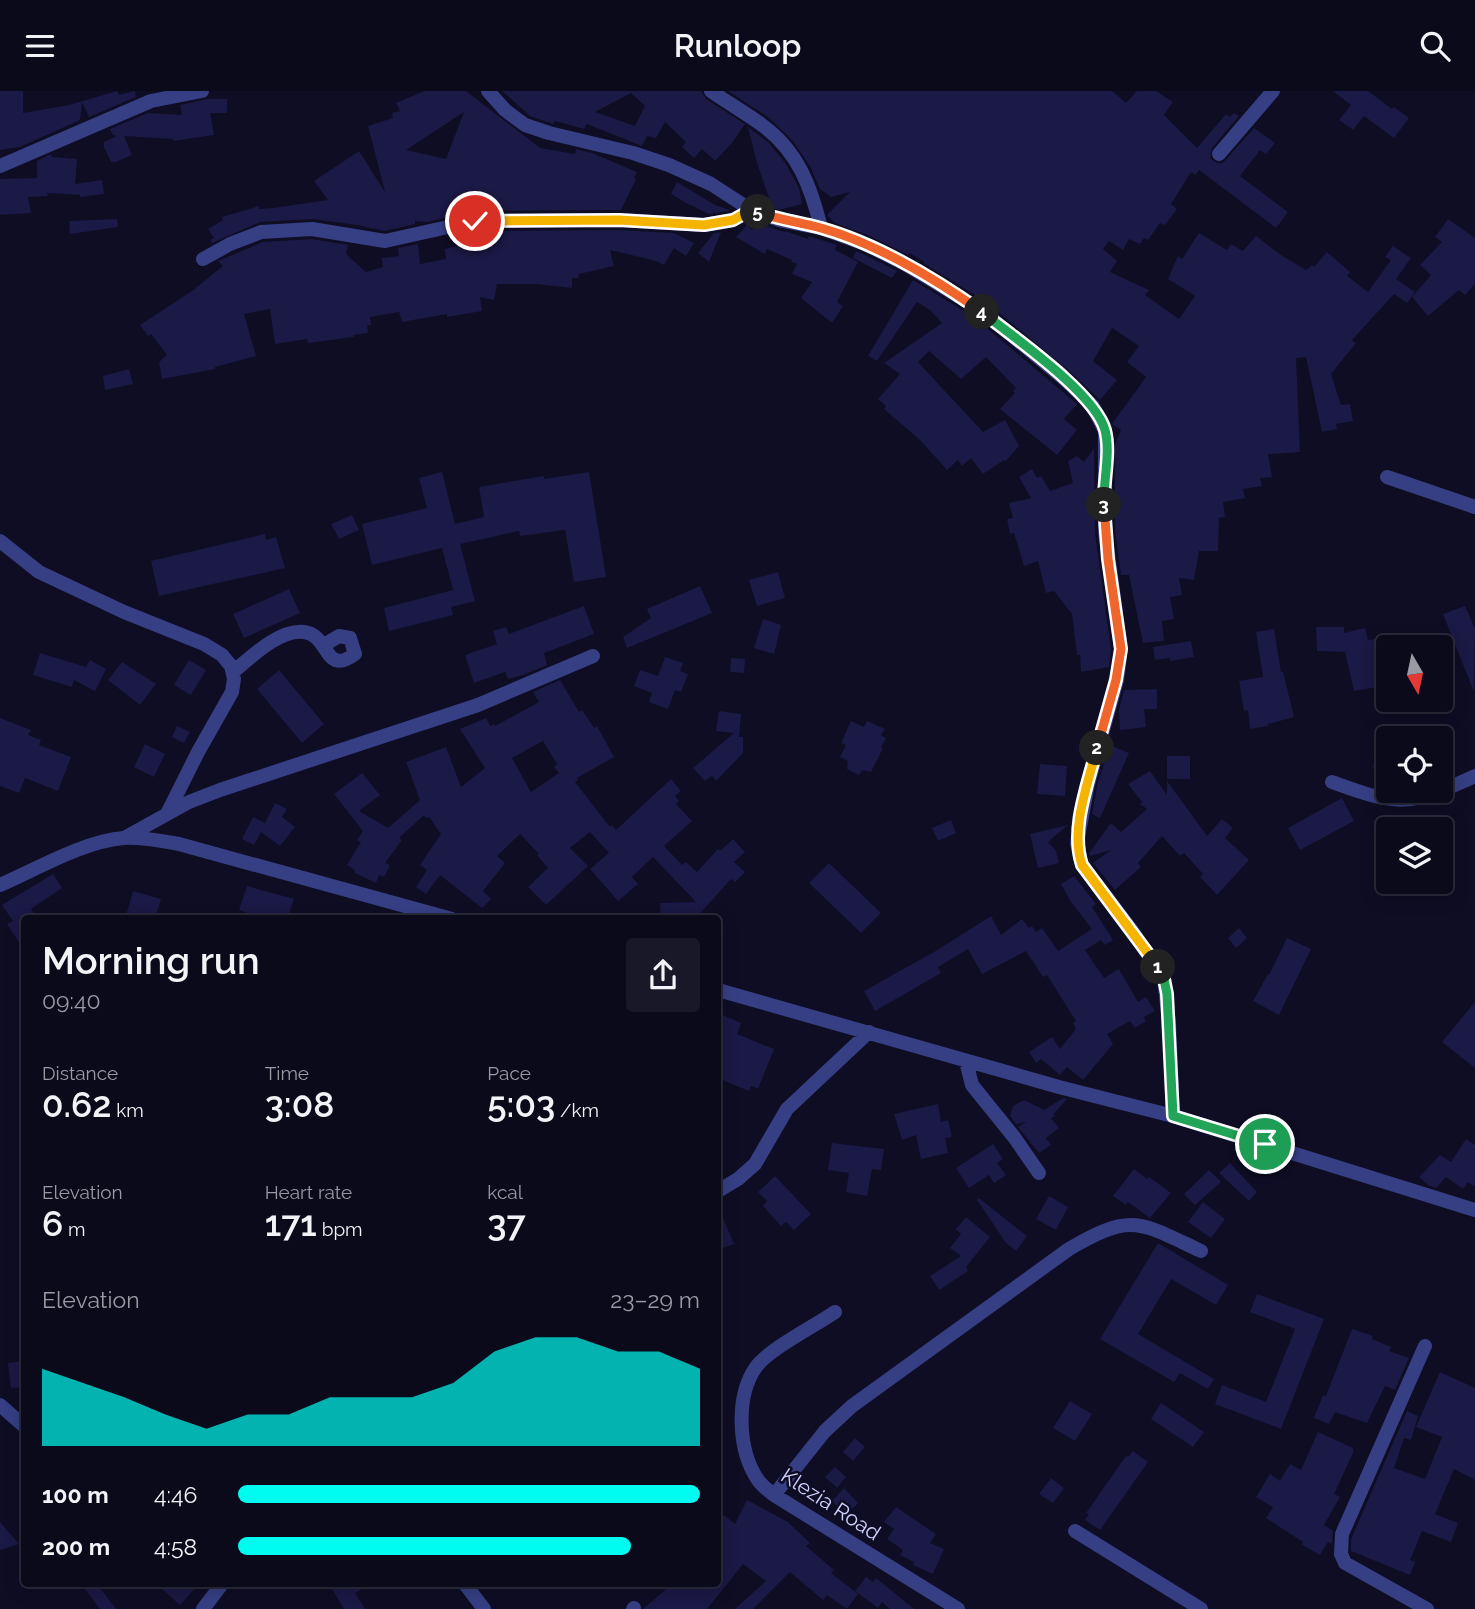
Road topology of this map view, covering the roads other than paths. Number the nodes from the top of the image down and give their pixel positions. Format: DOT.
graph roads {
  1 [pos="202,91"];
  2 [pos="488,91"];
  3 [pos="711,91"];
  4 [pos="1273,91"];
  5 [pos="1219,154"];
  6 [pos="0,166"];
  7 [pos="751,210"];
  8 [pos="821,228"];
  9 [pos="203,259"];
  10 [pos="1387,477"];
  11 [pos="1475,507"];
  12 [pos="0,541"];
  13 [pos="324,645"];
  14 [pos="593,656"];
  15 [pos="233,673"];
  16 [pos="1475,776"];
  17 [pos="1332,782"];
  18 [pos="167,814"];
  19 [pos="124,838"];
  20 [pos="0,885"];
  21 [pos="437,915"];
  22 [pos="721,991"];
  23 [pos="869,1032"];
  24 [pos="966,1061"];
  25 [pos="1173,1116"];
  26 [pos="1039,1173"];
  27 [pos="721,1189"];
  28 [pos="1475,1210"];
  29 [pos="1201,1251"];
  30 [pos="835,1312"];
  31 [pos="1425,1346"];
  32 [pos="0,1405"];
  33 [pos="21,1423"];
  34 [pos="774,1495"];
  35 [pos="1075,1531"];
  36 [pos="220,1587"];
  37 [pos="467,1587"];
  38 [pos="203,1609"];
  39 [pos="484,1609"];
  40 [pos="958,1609"];
  41 [pos="1201,1609"];
  42 [pos="1427,1609"];
  1 -- 6 [label="street"];
  2 -- 7 [label="street"];
  3 -- 8 [label="street"];
  4 -- 5 [label="street"];
  7 -- 8 [label="street"];
  7 -- 9 [label="street"];
  8 -- 25 [label="street"];
  10 -- 11 [label="street"];
  12 -- 15 [label="street"];
  13 -- 15 [label="street"];
  14 -- 18 [label="street"];
  15 -- 18 [label="street"];
  16 -- 17 [label="street"];
  18 -- 19 [label="street"];
  19 -- 20 [label="street"];
  19 -- 21 [label="street"];
  22 -- 23 [label="street"];
  23 -- 24 [label="street"];
  23 -- 27 [label="street"];
  24 -- 25 [label="street"];
  24 -- 26 [label="street"];
  25 -- 28 [label="street"];
  29 -- 34 [label="street"];
  30 -- 34 [label="street, Klezia Road"];
  31 -- 42 [label="street"];
  32 -- 33 [label="street"];
  34 -- 40 [label="street, Klezia Road"];
  35 -- 41 [label="street"];
  36 -- 38 [label="street"];
  37 -- 39 [label="street"];
}
